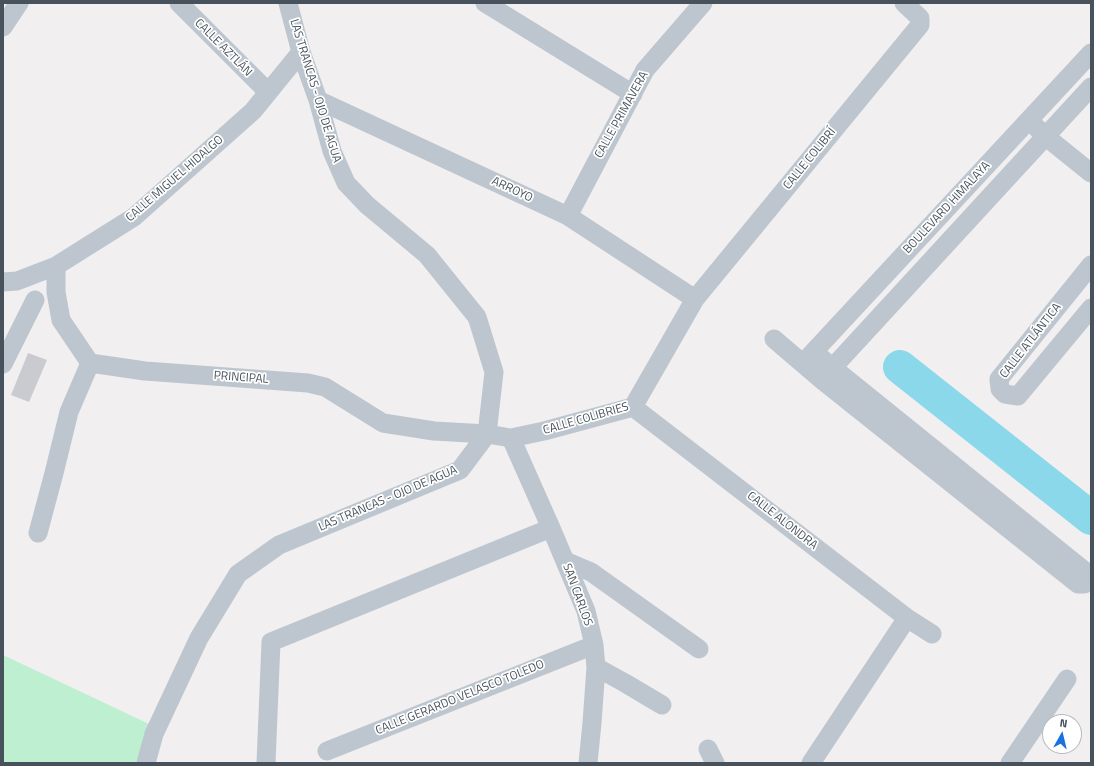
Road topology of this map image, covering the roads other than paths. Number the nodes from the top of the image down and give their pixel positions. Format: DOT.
graph roads {
  1 [pos="19,3"];
  2 [pos="179,3"];
  3 [pos="288,3"];
  4 [pos="485,3"];
  5 [pos="703,3"];
  6 [pos="904,3"];
  7 [pos="3,27"];
  8 [pos="300,52"];
  9 [pos="1091,54"];
  10 [pos="1091,87"];
  11 [pos="268,92"];
  12 [pos="633,94"];
  13 [pos="318,100"];
  14 [pos="1029,120"];
  15 [pos="1045,136"];
  16 [pos="1091,173"];
  17 [pos="568,216"];
  18 [pos="1091,264"];
  19 [pos="56,266"];
  20 [pos="10,282"];
  21 [pos="695,299"];
  22 [pos="35,300"];
  23 [pos="1091,308"];
  24 [pos="61,320"];
  25 [pos="774,339"];
  26 [pos="809,358"];
  27 [pos="90,363"];
  28 [pos="3,364"];
  29 [pos="827,374"];
  30 [pos="633,407"];
  31 [pos="487,434"];
  32 [pos="511,438"];
  33 [pos="551,528"];
  34 [pos="38,533"];
  35 [pos="565,561"];
  36 [pos="907,618"];
  37 [pos="932,634"];
  38 [pos="594,645"];
  39 [pos="698,649"];
  40 [pos="596,667"];
  41 [pos="1066,679"];
  42 [pos="662,706"];
  43 [pos="327,751"];
  44 [pos="146,763"];
  45 [pos="266,763"];
  46 [pos="588,763"];
  47 [pos="811,763"];
  48 [pos="1010,763"];
  1 -- 7 [label="street"];
  2 -- 11 [label="street, CALLE AZTLÁN"];
  3 -- 8 [label="street, LAS TRANCAS - OJO DE AGUA"];
  4 -- 12 [label="street"];
  5 -- 12 [label="street, CALLE PRIMAVERA"];
  6 -- 21 [label="street, CALLE COLIBRÍ"];
  8 -- 11 [label="street, CALLE MIGUEL HIDALGO"];
  8 -- 13 [label="street, LAS TRANCAS - OJO DE AGUA"];
  9 -- 14 [label="street, BOULEVARD HIMALAYA"];
  10 -- 15 [label="street, BOULEVARD HIMALAYA"];
  11 -- 19 [label="street, CALLE MIGUEL HIDALGO"];
  12 -- 17 [label="street, CALLE PRIMAVERA"];
  13 -- 17 [label="street, ARROYO"];
  13 -- 31 [label="street, LAS TRANCAS - OJO DE AGUA"];
  14 -- 15 [label="street"];
  14 -- 26 [label="street, BOULEVARD HIMALAYA"];
  15 -- 16 [label="street"];
  15 -- 29 [label="street, BOULEVARD HIMALAYA"];
  17 -- 21 [label="street, ARROYO"];
  18 -- 23 [label="street, CALLE ATLÁNTICA"];
  19 -- 20 [label="street, CALLE MIGUEL HIDALGO"];
  19 -- 24 [label="street"];
  20 -- 22 [label="street"];
  21 -- 30 [label="street, CALLE COLIBRIES"];
  22 -- 24 [label="street"];
  22 -- 28 [label="street"];
  24 -- 27 [label="street"];
  25 -- 26 [label="street"];
  26 -- 29 [label="street"];
  27 -- 31 [label="street, PRINCIPAL"];
  27 -- 34 [label="street"];
  29 -- 29 [label="street"];
  30 -- 32 [label="street, CALLE COLIBRIES"];
  30 -- 36 [label="street, CALLE ALONDRA"];
  31 -- 32 [label="street, CALLE COLIBRIES"];
  31 -- 44 [label="street, LAS TRANCAS - OJO DE AGUA"];
  32 -- 33 [label="street, SAN CARLOS"];
  33 -- 35 [label="street, SAN CARLOS"];
  33 -- 45 [label="street"];
  35 -- 38 [label="street, SAN CARLOS"];
  35 -- 39 [label="street"];
  36 -- 37 [label="street, CALLE ALONDRA"];
  36 -- 47 [label="street"];
  38 -- 40 [label="street, SAN CARLOS"];
  38 -- 43 [label="street, CALLE GERARDO VELASCO TOLEDO"];
  40 -- 42 [label="street"];
  40 -- 46 [label="street, SAN CARLOS"];
  41 -- 48 [label="street"];
}
